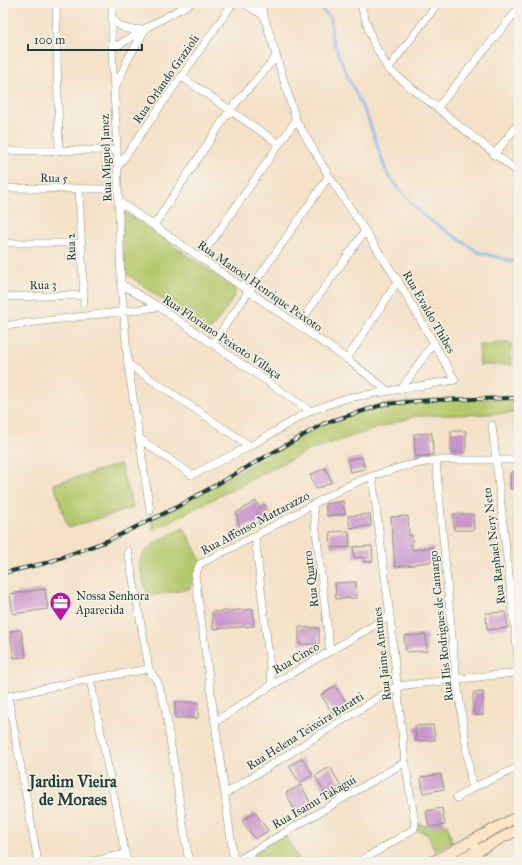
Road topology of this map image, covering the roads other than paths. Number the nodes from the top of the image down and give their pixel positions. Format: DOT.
graph roads {
  1 [pos="56,3"];
  2 [pos="112,3"];
  3 [pos="192,3"];
  4 [pos="233,3"];
  5 [pos="243,3"];
  6 [pos="260,3"];
  7 [pos="360,3"];
  8 [pos="438,3"];
  9 [pos="519,8"];
  10 [pos="263,15"];
  11 [pos="112,18"];
  12 [pos="146,28"];
  13 [pos="112,48"];
  14 [pos="276,57"];
  15 [pos="388,68"];
  16 [pos="182,77"];
  17 [pos="114,90"];
  18 [pos="437,108"];
  19 [pos="230,110"];
  20 [pos="296,120"];
  21 [pos="519,123"];
  22 [pos="279,144"];
  23 [pos="3,150"];
  24 [pos="59,150"];
  25 [pos="117,150"];
  26 [pos="494,155"];
  27 [pos="117,168"];
  28 [pos="519,174"];
  29 [pos="329,176"];
  30 [pos="3,188"];
  31 [pos="79,189"];
  32 [pos="106,189"];
  33 [pos="118,201"];
  34 [pos="154,225"];
  35 [pos="364,232"];
  36 [pos="3,243"];
  37 [pos="82,243"];
  38 [pos="200,258"];
  39 [pos="398,281"];
  40 [pos="121,284"];
  41 [pos="248,292"];
  42 [pos="84,295"];
  43 [pos="3,297"];
  44 [pos="84,303"];
  45 [pos="159,307"];
  46 [pos="123,311"];
  47 [pos="3,326"];
  48 [pos="298,326"];
  49 [pos="434,342"];
  50 [pos="213,343"];
  51 [pos="347,359"];
  52 [pos="128,364"];
  53 [pos="402,388"];
  54 [pos="388,391"];
  55 [pos="310,411"];
  56 [pos="492,425"];
  57 [pos="140,439"];
  58 [pos="250,446"];
  59 [pos="495,459"];
  60 [pos="436,460"];
  61 [pos="519,460"];
  62 [pos="372,476"];
  63 [pos="312,505"];
  64 [pos="150,511"];
  65 [pos="255,536"];
  66 [pos="128,551"];
  67 [pos="390,616"];
  68 [pos="330,651"];
  69 [pos="519,665"];
  70 [pos="149,670"];
  71 [pos="518,677"];
  72 [pos="456,678"];
  73 [pos="90,679"];
  74 [pos="272,685"];
  75 [pos="397,686"];
  76 [pos="5,696"];
  77 [pos="215,722"];
  78 [pos="405,762"];
  79 [pos="519,768"];
  80 [pos="472,788"];
  81 [pos="225,794"];
  82 [pos="457,798"];
  83 [pos="519,816"];
  84 [pos="519,829"];
  85 [pos="475,846"];
  86 [pos="126,858"];
  87 [pos="38,862"];
  88 [pos="90,862"];
  89 [pos="189,862"];
  90 [pos="234,862"];
  91 [pos="359,862"];
  92 [pos="432,862"];
  93 [pos="455,862"];
  94 [pos="481,862"];
  1 -- 24 [label="street"];
  2 -- 11 [label="street, Rua Miguel Janez"];
  3 -- 12 [label="street"];
  4 -- 16 [label="street, Rua Orlando Grazioli"];
  5 -- 10 [label="street"];
  6 -- 10 [label="street, Rua Evaldo Thibes"];
  7 -- 15 [label="street"];
  8 -- 15 [label="street"];
  9 -- 18 [label="street"];
  10 -- 14 [label="street, Rua Evaldo Thibes"];
  11 -- 12 [label="street"];
  11 -- 13 [label="street, Rua Miguel Janez"];
  12 -- 13 [label="street"];
  12 -- 17 [label="street"];
  13 -- 17 [label="street, Rua Miguel Janez"];
  14 -- 19 [label="street"];
  14 -- 20 [label="street, Rua Evaldo Thibes"];
  15 -- 18 [label="street"];
  16 -- 19 [label="street"];
  16 -- 27 [label="street, Rua Orlando Grazioli"];
  17 -- 25 [label="street, Rua Miguel Janez"];
  18 -- 26 [label="street"];
  19 -- 22 [label="street"];
  19 -- 34 [label="street"];
  20 -- 22 [label="street"];
  20 -- 29 [label="street, Rua Evaldo Thibes"];
  21 -- 26 [label="street"];
  22 -- 38 [label="street"];
  23 -- 24 [label="street"];
  24 -- 25 [label="street"];
  25 -- 27 [label="street, Rua Miguel Janez"];
  26 -- 28 [label="street"];
  27 -- 33 [label="street, Rua Miguel Janez"];
  29 -- 35 [label="street, Rua Evaldo Thibes"];
  29 -- 41 [label="street"];
  30 -- 31 [label="street, Rua 5"];
  31 -- 32 [label="street, Rua 5"];
  31 -- 37 [label="street, Rua 2"];
  33 -- 34 [label="street, Rua Manoel Henrique Peixoto"];
  33 -- 40 [label="street, Rua Miguel Janez"];
  34 -- 38 [label="street, Rua Manoel Henrique Peixoto"];
  35 -- 39 [label="street, Rua Evaldo Thibes"];
  35 -- 48 [label="street"];
  36 -- 37 [label="street"];
  37 -- 42 [label="street, Rua 2"];
  38 -- 41 [label="street, Rua Manoel Henrique Peixoto"];
  39 -- 49 [label="street, Rua Evaldo Thibes"];
  39 -- 51 [label="street"];
  40 -- 45 [label="street, Rua Floriano Peixoto Villaça"];
  40 -- 46 [label="street, Rua Miguel Janez"];
  41 -- 48 [label="street, Rua Manoel Henrique Peixoto"];
  41 -- 50 [label="street"];
  42 -- 43 [label="street, Rua 3"];
  42 -- 44 [label="street, Rua 2"];
  45 -- 46 [label="street"];
  45 -- 50 [label="street, Rua Floriano Peixoto Villaça"];
  46 -- 47 [label="street"];
  46 -- 52 [label="street, Rua Miguel Janez"];
  48 -- 51 [label="street, Rua Manoel Henrique Peixoto"];
  49 -- 53 [label="street"];
  49 -- 53 [label="street, Rua Evaldo Thibes"];
  50 -- 55 [label="street, Rua Floriano Peixoto Villaça"];
  51 -- 54 [label="street, Rua Manoel Henrique Peixoto"];
  52 -- 57 [label="street, Rua Miguel Janez"];
  52 -- 58 [label="street"];
  53 -- 54 [label="street, Rua Evaldo Thibes"];
  54 -- 55 [label="street, Rua Evaldo Thibes"];
  55 -- 58 [label="street, Rua Evaldo Thibes"];
  56 -- 59 [label="street, Rua Raphael Nery Neto"];
  57 -- 58 [label="street, Rua Evaldo Thibes"];
  57 -- 64 [label="street, Rua Miguel Janez"];
  59 -- 60 [label="street, Rua Affonso Mattarazzo"];
  59 -- 61 [label="street, Rua Affonso Mattarazzo"];
  59 -- 69 [label="street, Rua Raphael Nery Neto"];
  60 -- 62 [label="street, Rua Affonso Mattarazzo"];
  60 -- 72 [label="street, Rua Ilis Rodrigues de Camargo"];
  62 -- 63 [label="street, Rua Affonso Mattarazzo"];
  62 -- 67 [label="street, Rua Jaime Antunes"];
  63 -- 65 [label="street, Rua Affonso Mattarazzo"];
  63 -- 68 [label="street, Rua Quatro"];
  65 -- 74 [label="street"];
  65 -- 77 [label="street, Rua Affonso Mattarazzo"];
  66 -- 70 [label="street"];
  67 -- 68 [label="street, Rua Cinco"];
  67 -- 75 [label="street, Rua Jaime Antunes"];
  68 -- 74 [label="street, Rua Cinco"];
  69 -- 71 [label="street"];
  70 -- 73 [label="street"];
  70 -- 89 [label="street"];
  71 -- 72 [label="street"];
  72 -- 75 [label="street"];
  72 -- 80 [label="street, Rua Ilis Rodrigues de Camargo"];
  73 -- 76 [label="street"];
  73 -- 86 [label="street"];
  74 -- 77 [label="street, Rua Cinco"];
  75 -- 78 [label="street, Rua Jaime Antunes"];
  75 -- 81 [label="street, Rua Helena Teixeira Baratti"];
  76 -- 87 [label="street"];
  77 -- 81 [label="street, Rua Affonso Mattarazzo"];
  78 -- 90 [label="street, Rua Isamu Takagui"];
  78 -- 91 [label="street, Rua Jaime Antunes"];
  79 -- 80 [label="street"];
  80 -- 82 [label="street"];
  81 -- 90 [label="street, Rua Affonso Mattarazzo"];
  83 -- 85 [label="main road"];
  84 -- 85 [label="main road"];
  85 -- 92 [label="main road"];
  85 -- 93 [label="main road"];
  85 -- 94 [label="street"];
  86 -- 88 [label="street"];
}
